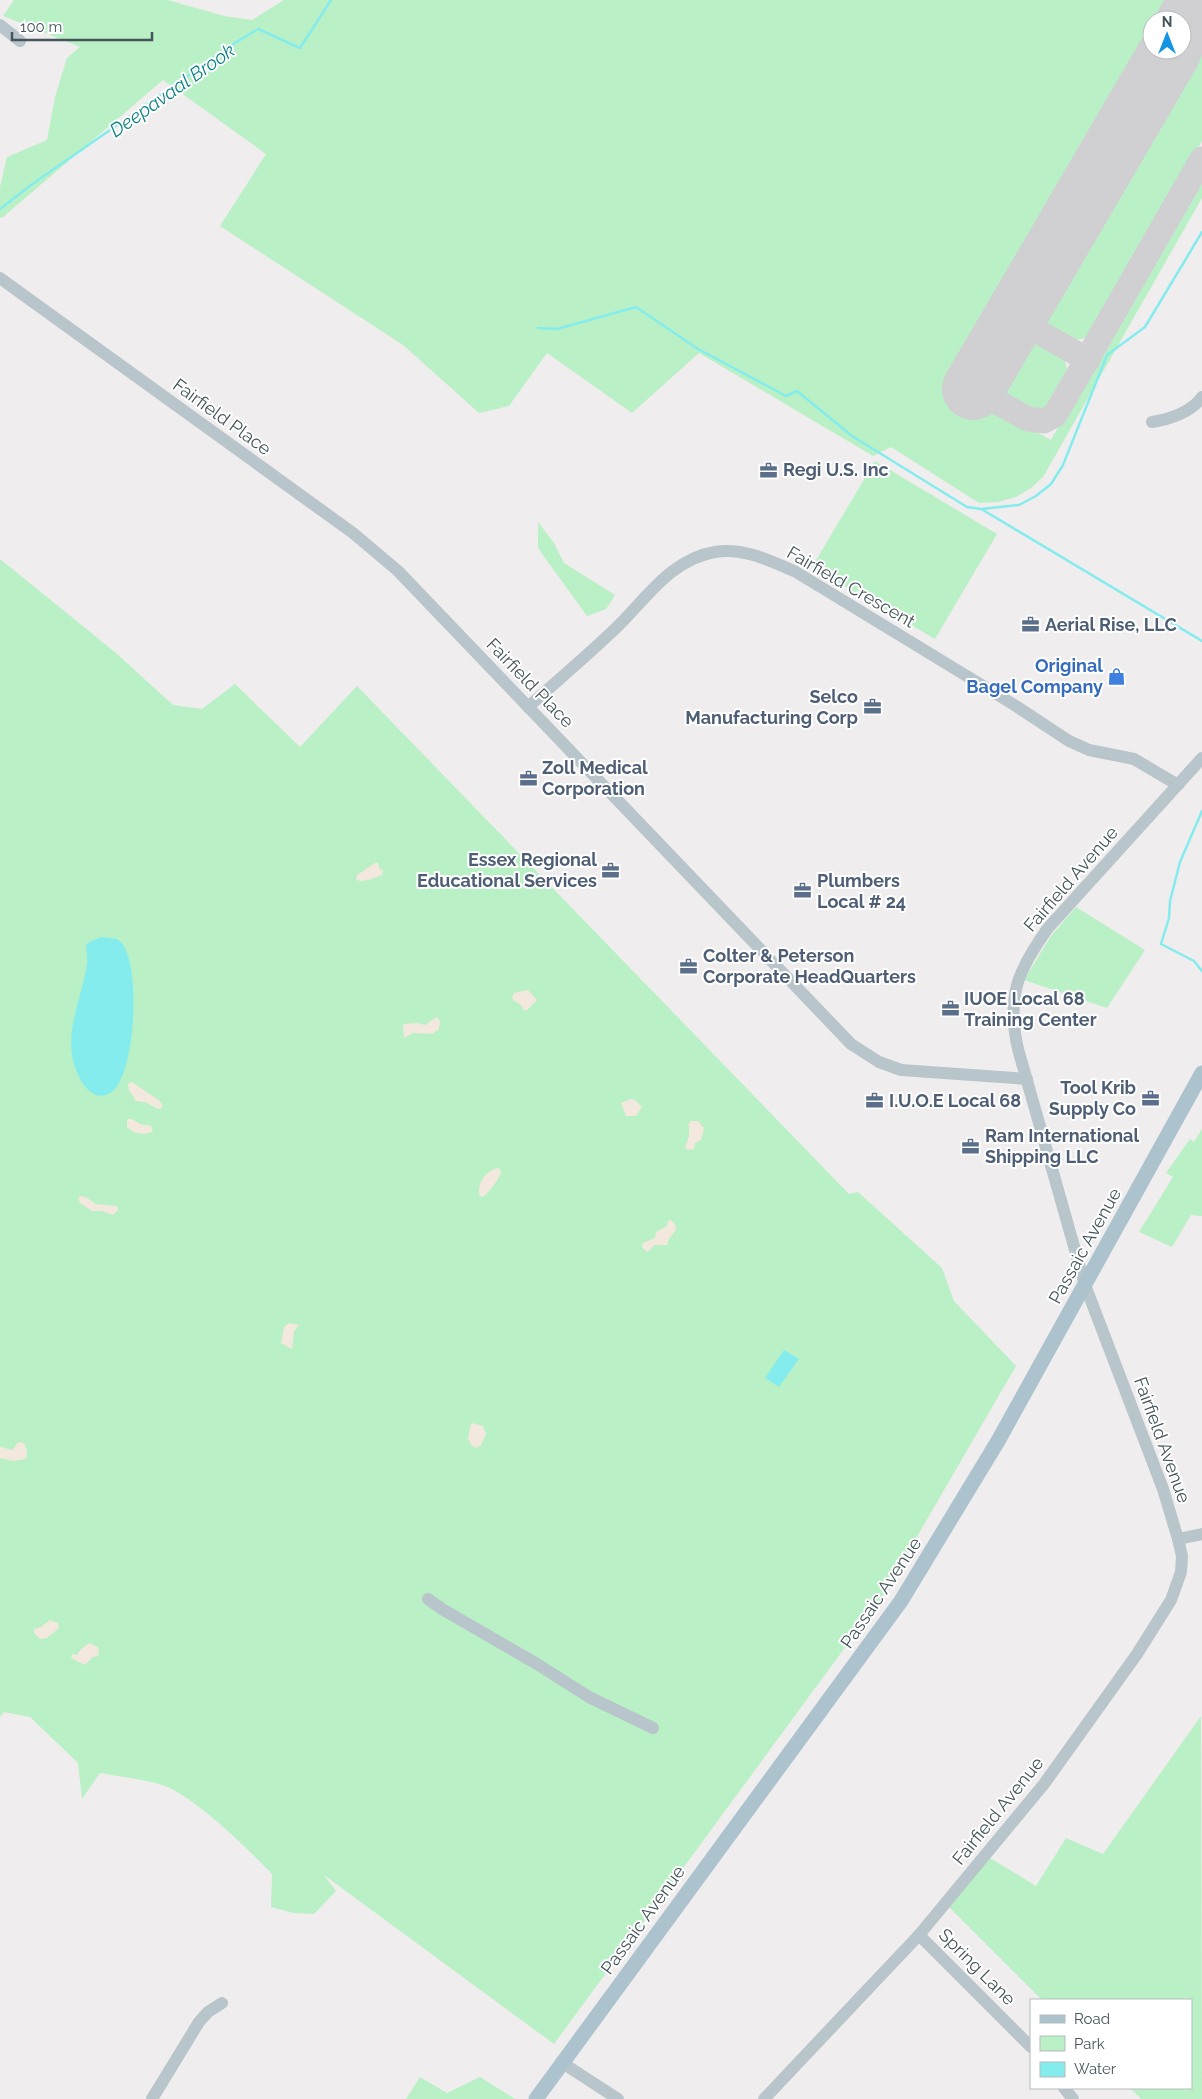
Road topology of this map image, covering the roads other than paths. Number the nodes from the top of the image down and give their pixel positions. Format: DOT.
graph roads {
  1 [pos="0,24"];
  2 [pos="20,41"];
  3 [pos="0,278"];
  4 [pos="1202,397"];
  5 [pos="1152,422"];
  6 [pos="528,707"];
  7 [pos="1202,758"];
  8 [pos="1178,785"];
  9 [pos="1202,1073"];
  10 [pos="1027,1078"];
  11 [pos="1085,1285"];
  12 [pos="1202,1534"];
  13 [pos="1178,1539"];
  14 [pos="428,1599"];
  15 [pos="653,1728"];
  16 [pos="919,1935"];
  17 [pos="222,2003"];
  18 [pos="1030,2046"];
  19 [pos="561,2062"];
  20 [pos="1065,2089"];
  21 [pos="152,2099"];
  22 [pos="536,2099"];
  23 [pos="618,2099"];
  24 [pos="764,2099"];
  25 [pos="1073,2099"];
  1 -- 2 [label="street"];
  3 -- 6 [label="street, Fairfield Place"];
  4 -- 5 [label="street"];
  6 -- 8 [label="street, Fairfield Crescent"];
  6 -- 10 [label="street, Fairfield Place"];
  7 -- 8 [label="street, Fairfield Avenue"];
  8 -- 10 [label="street, Fairfield Avenue"];
  9 -- 11 [label="main road, Passaic Avenue"];
  10 -- 11 [label="street, Fairfield Avenue"];
  11 -- 13 [label="street, Fairfield Avenue"];
  11 -- 19 [label="main road, Passaic Avenue"];
  12 -- 13 [label="street"];
  13 -- 16 [label="street, Fairfield Avenue"];
  14 -- 15 [label="street"];
  16 -- 18 [label="street, Spring Lane"];
  16 -- 24 [label="street, Fairfield Avenue"];
  17 -- 21 [label="street"];
  19 -- 22 [label="main road, Passaic Avenue"];
  19 -- 23 [label="street"];
  20 -- 25 [label="street"];
}
